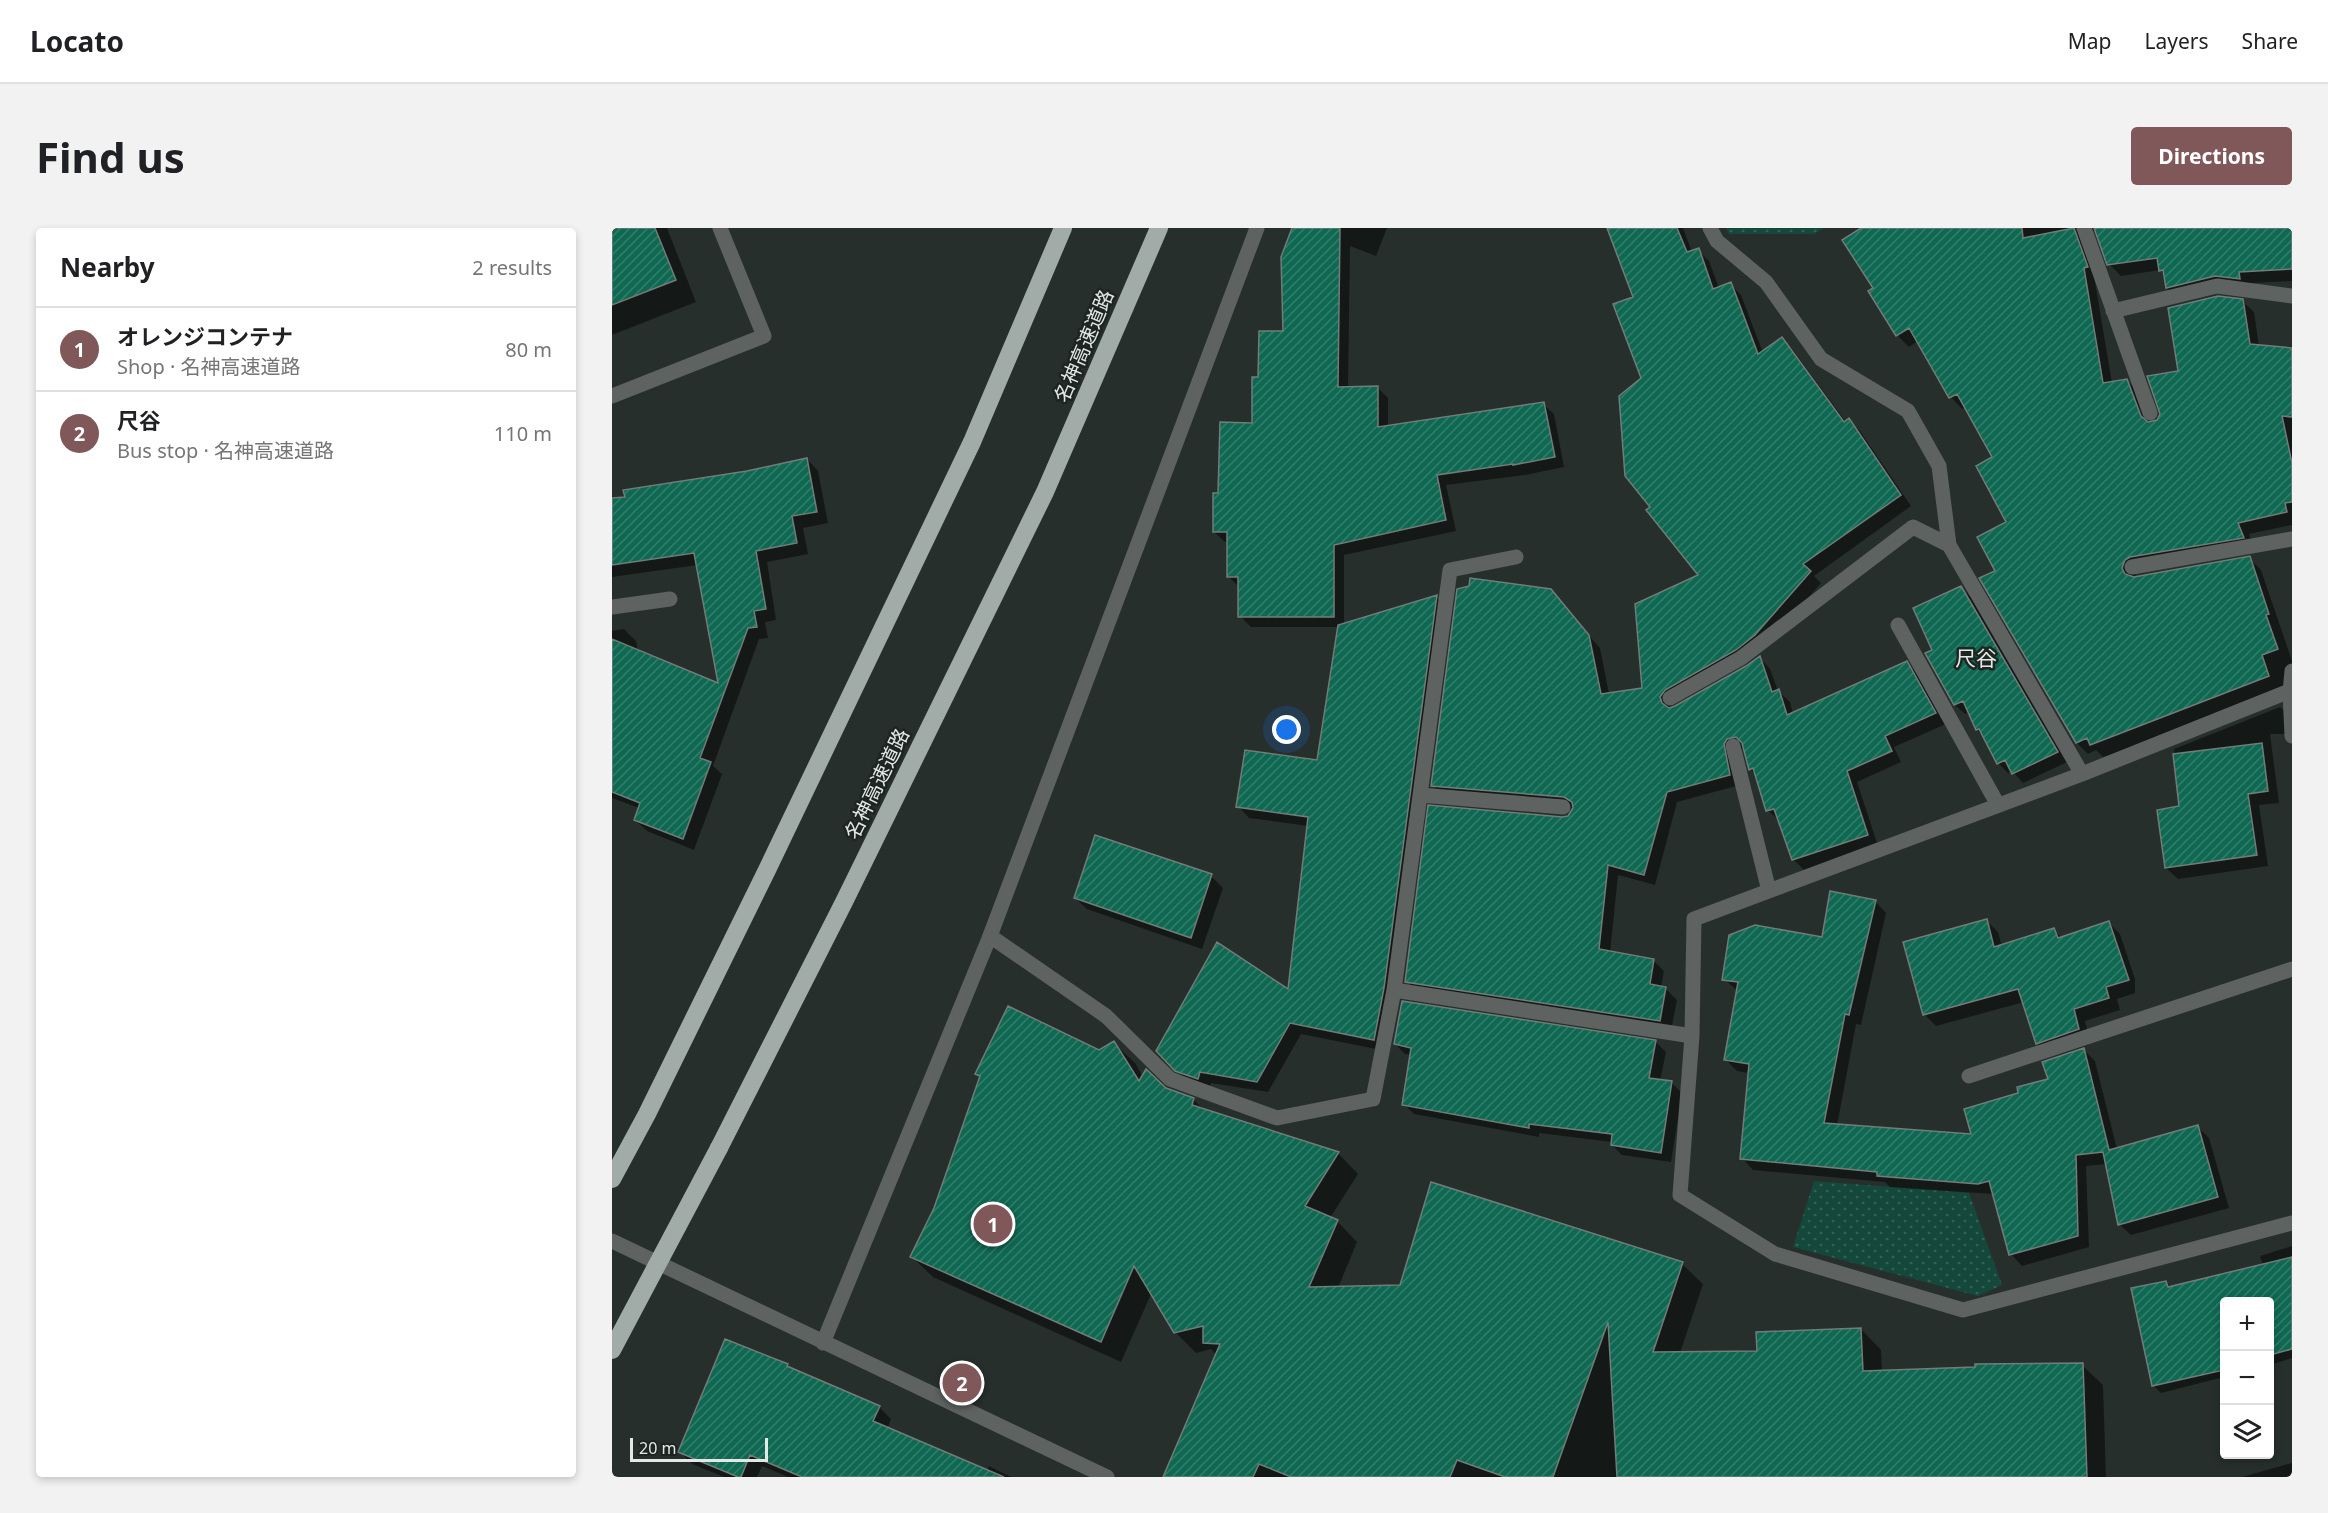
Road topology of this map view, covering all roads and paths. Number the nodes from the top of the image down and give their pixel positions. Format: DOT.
graph roads {
  1 [pos="720,228"];
  2 [pos="1063,228"];
  3 [pos="1159,228"];
  4 [pos="1257,228"];
  5 [pos="1710,228"];
  6 [pos="2084,228"];
  7 [pos="2292,296"];
  8 [pos="2113,310"];
  9 [pos="612,396"];
  10 [pos="2150,413"];
  11 [pos="2292,539"];
  12 [pos="1949,545"];
  13 [pos="1516,557"];
  14 [pos="2132,567"];
  15 [pos="670,599"];
  16 [pos="612,607"];
  17 [pos="1899,624"];
  18 [pos="2292,671"];
  19 [pos="2291,691"];
  20 [pos="1670,698"];
  21 [pos="2292,736"];
  22 [pos="1732,746"];
  23 [pos="2082,774"];
  24 [pos="1420,795"];
  25 [pos="1998,805"];
  26 [pos="1563,807"];
  27 [pos="1769,891"];
  28 [pos="990,936"];
  29 [pos="2292,969"];
  30 [pos="1394,990"];
  31 [pos="1692,1036"];
  32 [pos="1969,1076"];
  33 [pos="612,1179"];
  34 [pos="2292,1222"];
  35 [pos="612,1241"];
  36 [pos="823,1343"];
  37 [pos="612,1350"];
  38 [pos="1107,1477"];
  1 -- 9 [label="street"];
  2 -- 33 [label="highway"];
  3 -- 37 [label="highway, 名神高速道路, bridge"];
  4 -- 28 [label="street"];
  5 -- 12 [label="street"];
  6 -- 8 [label="street"];
  7 -- 8 [label="street"];
  8 -- 10 [label="street"];
  11 -- 14 [label="street"];
  12 -- 20 [label="street"];
  12 -- 23 [label="street"];
  13 -- 24 [label="street"];
  15 -- 16 [label="street"];
  17 -- 25 [label="street"];
  18 -- 19 [label="street"];
  19 -- 21 [label="street"];
  19 -- 23 [label="street"];
  22 -- 27 [label="street"];
  23 -- 25 [label="street"];
  24 -- 26 [label="street"];
  24 -- 30 [label="street"];
  25 -- 27 [label="street"];
  27 -- 31 [label="street"];
  28 -- 30 [label="street"];
  28 -- 36 [label="street"];
  29 -- 32 [label="street"];
  30 -- 31 [label="street"];
  31 -- 34 [label="street"];
  35 -- 36 [label="street"];
  36 -- 38 [label="street"];
}
